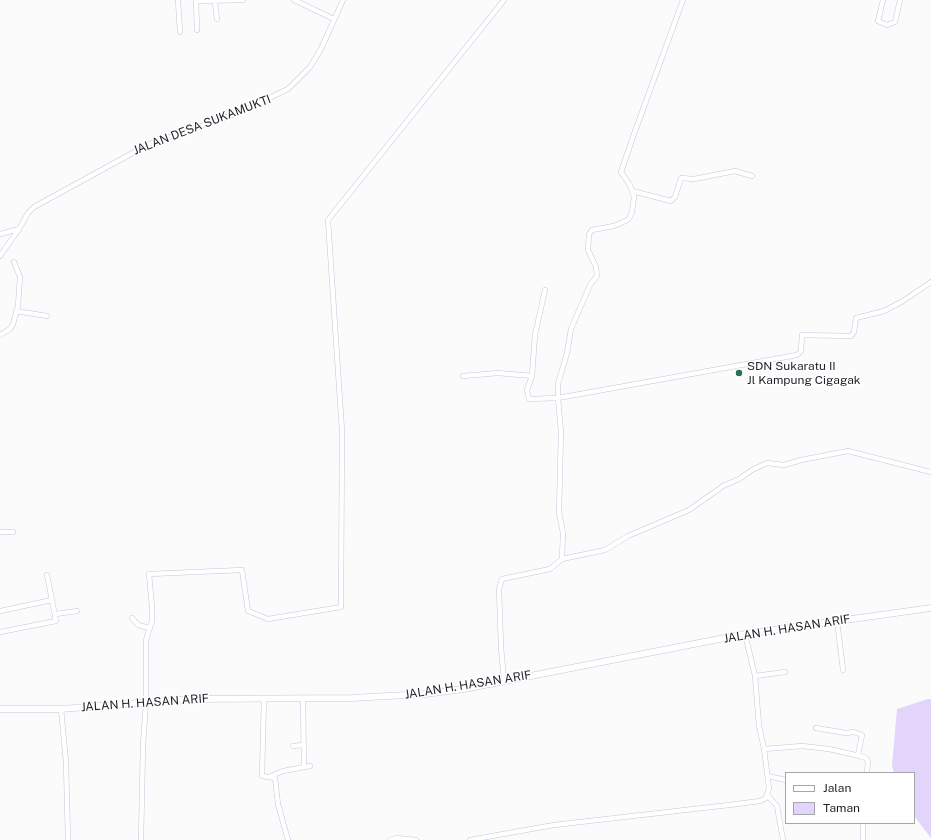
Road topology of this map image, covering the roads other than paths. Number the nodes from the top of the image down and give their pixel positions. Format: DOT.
graph roads {
  1 [pos="178,0"];
  2 [pos="243,0"];
  3 [pos="294,0"];
  4 [pos="343,0"];
  5 [pos="504,0"];
  6 [pos="683,0"];
  7 [pos="883,0"];
  8 [pos="900,0"];
  9 [pos="196,1"];
  10 [pos="215,2"];
  11 [pos="217,19"];
  12 [pos="334,19"];
  13 [pos="197,30"];
  14 [pos="180,32"];
  15 [pos="752,176"];
  16 [pos="632,191"];
  17 [pos="19,229"];
  18 [pos="0,234"];
  19 [pos="0,256"];
  20 [pos="14,262"];
  21 [pos="931,282"];
  22 [pos="545,290"];
  23 [pos="16,311"];
  24 [pos="48,316"];
  25 [pos="0,335"];
  26 [pos="464,376"];
  27 [pos="532,376"];
  28 [pos="558,398"];
  29 [pos="931,472"];
  30 [pos="0,532"];
  31 [pos="13,532"];
  32 [pos="562,559"];
  33 [pos="47,575"];
  34 [pos="52,600"];
  35 [pos="931,608"];
  36 [pos="0,611"];
  37 [pos="77,611"];
  38 [pos="56,614"];
  39 [pos="132,618"];
  40 [pos="837,621"];
  41 [pos="149,628"];
  42 [pos="0,632"];
  43 [pos="745,634"];
  44 [pos="843,670"];
  45 [pos="785,672"];
  46 [pos="755,676"];
  47 [pos="504,681"];
  48 [pos="264,698"];
  49 [pos="302,698"];
  50 [pos="144,702"];
  51 [pos="0,709"];
  52 [pos="61,709"];
  53 [pos="816,728"];
  54 [pos="303,745"];
  55 [pos="293,746"];
  56 [pos="764,749"];
  57 [pos="858,755"];
  58 [pos="310,766"];
  59 [pos="304,767"];
  60 [pos="867,772"];
  61 [pos="271,776"];
  62 [pos="768,776"];
  63 [pos="785,780"];
  64 [pos="768,796"];
  65 [pos="863,824"];
  66 [pos="68,840"];
  67 [pos="141,840"];
  68 [pos="288,840"];
  69 [pos="390,840"];
  70 [pos="416,840"];
  71 [pos="470,840"];
  72 [pos="783,840"];
  73 [pos="863,840"];
  1 -- 14 [label="street"];
  2 -- 10 [label="street"];
  3 -- 12 [label="street"];
  4 -- 12 [label="street, JALAN DESA SUKAMUKTI"];
  5 -- 41 [label="street"];
  6 -- 16 [label="street"];
  7 -- 8 [label="street"];
  9 -- 10 [label="street"];
  9 -- 13 [label="street"];
  10 -- 11 [label="street"];
  12 -- 17 [label="street, JALAN DESA SUKAMUKTI"];
  15 -- 16 [label="street"];
  16 -- 28 [label="street"];
  17 -- 18 [label="street"];
  17 -- 19 [label="street, JALAN DESA SUKAMUKTI"];
  20 -- 23 [label="street"];
  21 -- 28 [label="street"];
  22 -- 27 [label="street"];
  23 -- 24 [label="street"];
  23 -- 25 [label="street"];
  26 -- 27 [label="street"];
  27 -- 28 [label="street"];
  28 -- 32 [label="street"];
  29 -- 32 [label="street"];
  30 -- 31 [label="street"];
  32 -- 47 [label="street"];
  33 -- 34 [label="street"];
  34 -- 36 [label="street"];
  34 -- 38 [label="street"];
  35 -- 40 [label="main road, JALAN H. HASAN ARIF"];
  37 -- 38 [label="street"];
  38 -- 42 [label="street"];
  39 -- 41 [label="street"];
  40 -- 43 [label="main road, JALAN H. HASAN ARIF"];
  40 -- 44 [label="street"];
  41 -- 50 [label="street"];
  43 -- 46 [label="street"];
  43 -- 47 [label="main road, JALAN H. HASAN ARIF"];
  45 -- 46 [label="street"];
  46 -- 56 [label="street"];
  47 -- 49 [label="main road, JALAN H. HASAN ARIF"];
  48 -- 49 [label="main road, JALAN H. HASAN ARIF"];
  48 -- 50 [label="main road, JALAN H. HASAN ARIF"];
  48 -- 61 [label="street"];
  49 -- 54 [label="street"];
  50 -- 52 [label="main road, JALAN H. HASAN ARIF"];
  50 -- 67 [label="street"];
  51 -- 52 [label="main road, JALAN H. HASAN ARIF"];
  52 -- 66 [label="street"];
  53 -- 57 [label="street"];
  54 -- 55 [label="street"];
  54 -- 59 [label="street"];
  56 -- 57 [label="street"];
  56 -- 62 [label="street"];
  57 -- 60 [label="street"];
  58 -- 59 [label="street"];
  59 -- 61 [label="street"];
  61 -- 68 [label="street"];
  62 -- 63 [label="street"];
  62 -- 64 [label="street"];
  64 -- 71 [label="street"];
  64 -- 72 [label="street"];
  65 -- 73 [label="street"];
  69 -- 70 [label="street"];
}
